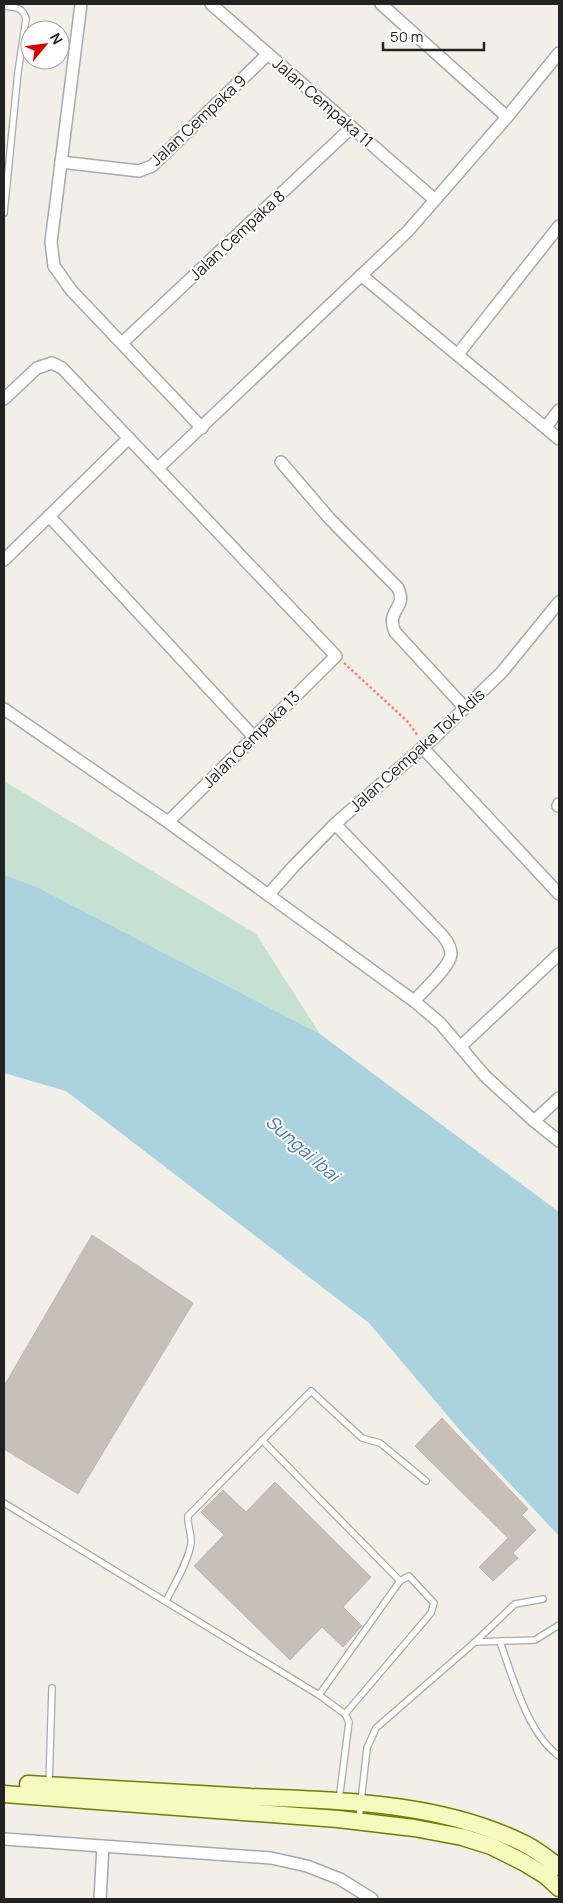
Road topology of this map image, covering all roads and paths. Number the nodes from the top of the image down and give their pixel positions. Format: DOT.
graph roads {
  1 [pos="81,4"];
  2 [pos="211,4"];
  3 [pos="381,4"];
  4 [pos="4,6"];
  5 [pos="559,53"];
  6 [pos="268,54"];
  7 [pos="507,117"];
  8 [pos="352,128"];
  9 [pos="61,162"];
  10 [pos="5,188"];
  11 [pos="436,200"];
  12 [pos="4,213"];
  13 [pos="559,226"];
  14 [pos="361,275"];
  15 [pos="122,343"];
  16 [pos="458,354"];
  17 [pos="4,399"];
  18 [pos="559,410"];
  19 [pos="202,428"];
  20 [pos="546,428"];
  21 [pos="129,438"];
  22 [pos="559,439"];
  23 [pos="281,462"];
  24 [pos="158,468"];
  25 [pos="49,516"];
  26 [pos="4,560"];
  27 [pos="559,602"];
  28 [pos="336,656"];
  29 [pos="465,708"];
  30 [pos="4,709"];
  31 [pos="253,736"];
  32 [pos="422,747"];
  33 [pos="168,822"];
  34 [pos="335,824"];
  35 [pos="269,894"];
  36 [pos="559,894"];
  37 [pos="559,954"];
  38 [pos="414,1001"];
  39 [pos="460,1047"];
  40 [pos="559,1098"];
  41 [pos="534,1121"];
  42 [pos="559,1141"];
  43 [pos="262,1440"];
  44 [pos="426,1481"];
  45 [pos="4,1503"];
  46 [pos="400,1581"];
  47 [pos="542,1599"];
  48 [pos="166,1601"];
  49 [pos="559,1626"];
  50 [pos="475,1642"];
  51 [pos="500,1642"];
  52 [pos="52,1688"];
  53 [pos="319,1695"];
  54 [pos="345,1714"];
  55 [pos="559,1756"];
  56 [pos="4,1783"];
  57 [pos="49,1791"];
  58 [pos="4,1794"];
  59 [pos="339,1801"];
  60 [pos="361,1803"];
  61 [pos="338,1819"];
  62 [pos="358,1821"];
  63 [pos="4,1839"];
  64 [pos="103,1846"];
  65 [pos="559,1867"];
  66 [pos="559,1888"];
  67 [pos="100,1899"];
  68 [pos="372,1899"];
  1 -- 9 [label="street"];
  2 -- 6 [label="street, Jalan Cempaka 11"];
  3 -- 7 [label="street"];
  4 -- 10 [label="lane"];
  5 -- 7 [label="street"];
  6 -- 8 [label="street, Jalan Cempaka 11"];
  6 -- 9 [label="street, Jalan Cempaka 9"];
  7 -- 11 [label="street"];
  8 -- 11 [label="street, Jalan Cempaka 11"];
  8 -- 15 [label="street, Jalan Cempaka 8"];
  9 -- 15 [label="street"];
  10 -- 12 [label="lane"];
  11 -- 14 [label="street"];
  13 -- 16 [label="street"];
  14 -- 16 [label="street"];
  14 -- 19 [label="street"];
  15 -- 19 [label="street"];
  16 -- 20 [label="street"];
  17 -- 21 [label="street"];
  18 -- 20 [label="street"];
  19 -- 24 [label="street"];
  20 -- 22 [label="street"];
  21 -- 24 [label="street"];
  21 -- 25 [label="street"];
  23 -- 29 [label="street"];
  24 -- 28 [label="street"];
  25 -- 26 [label="street"];
  25 -- 31 [label="street"];
  27 -- 29 [label="street, Jalan Cempaka Tok Adis"];
  28 -- 31 [label="street, Jalan Cempaka 13"];
  28 -- 32 [label="path"];
  29 -- 32 [label="street, Jalan Cempaka Tok Adis"];
  30 -- 33 [label="street"];
  31 -- 33 [label="street, Jalan Cempaka 13"];
  32 -- 34 [label="street, Jalan Cempaka Tok Adis"];
  32 -- 36 [label="street"];
  33 -- 35 [label="street"];
  34 -- 35 [label="street, Jalan Cempaka Tok Adis"];
  34 -- 38 [label="street"];
  35 -- 38 [label="street"];
  37 -- 39 [label="street"];
  38 -- 39 [label="street"];
  39 -- 41 [label="street"];
  40 -- 41 [label="street"];
  41 -- 42 [label="street"];
  43 -- 44 [label="lane"];
  43 -- 46 [label="lane"];
  43 -- 48 [label="lane"];
  45 -- 48 [label="lane"];
  46 -- 53 [label="lane"];
  46 -- 54 [label="lane"];
  47 -- 50 [label="lane"];
  48 -- 53 [label="lane"];
  49 -- 51 [label="lane"];
  50 -- 51 [label="lane"];
  50 -- 60 [label="lane"];
  51 -- 55 [label="lane"];
  52 -- 57 [label="lane"];
  53 -- 54 [label="lane"];
  54 -- 59 [label="lane"];
  56 -- 57 [label="street"];
  57 -- 58 [label="street"];
  57 -- 59 [label="street"];
  57 -- 61 [label="street"];
  59 -- 60 [label="street"];
  59 -- 61 [label="lane"];
  60 -- 62 [label="lane"];
  60 -- 65 [label="street"];
  61 -- 62 [label="street"];
  62 -- 66 [label="street"];
  63 -- 64 [label="street"];
  64 -- 67 [label="street"];
  64 -- 68 [label="street"];
}
